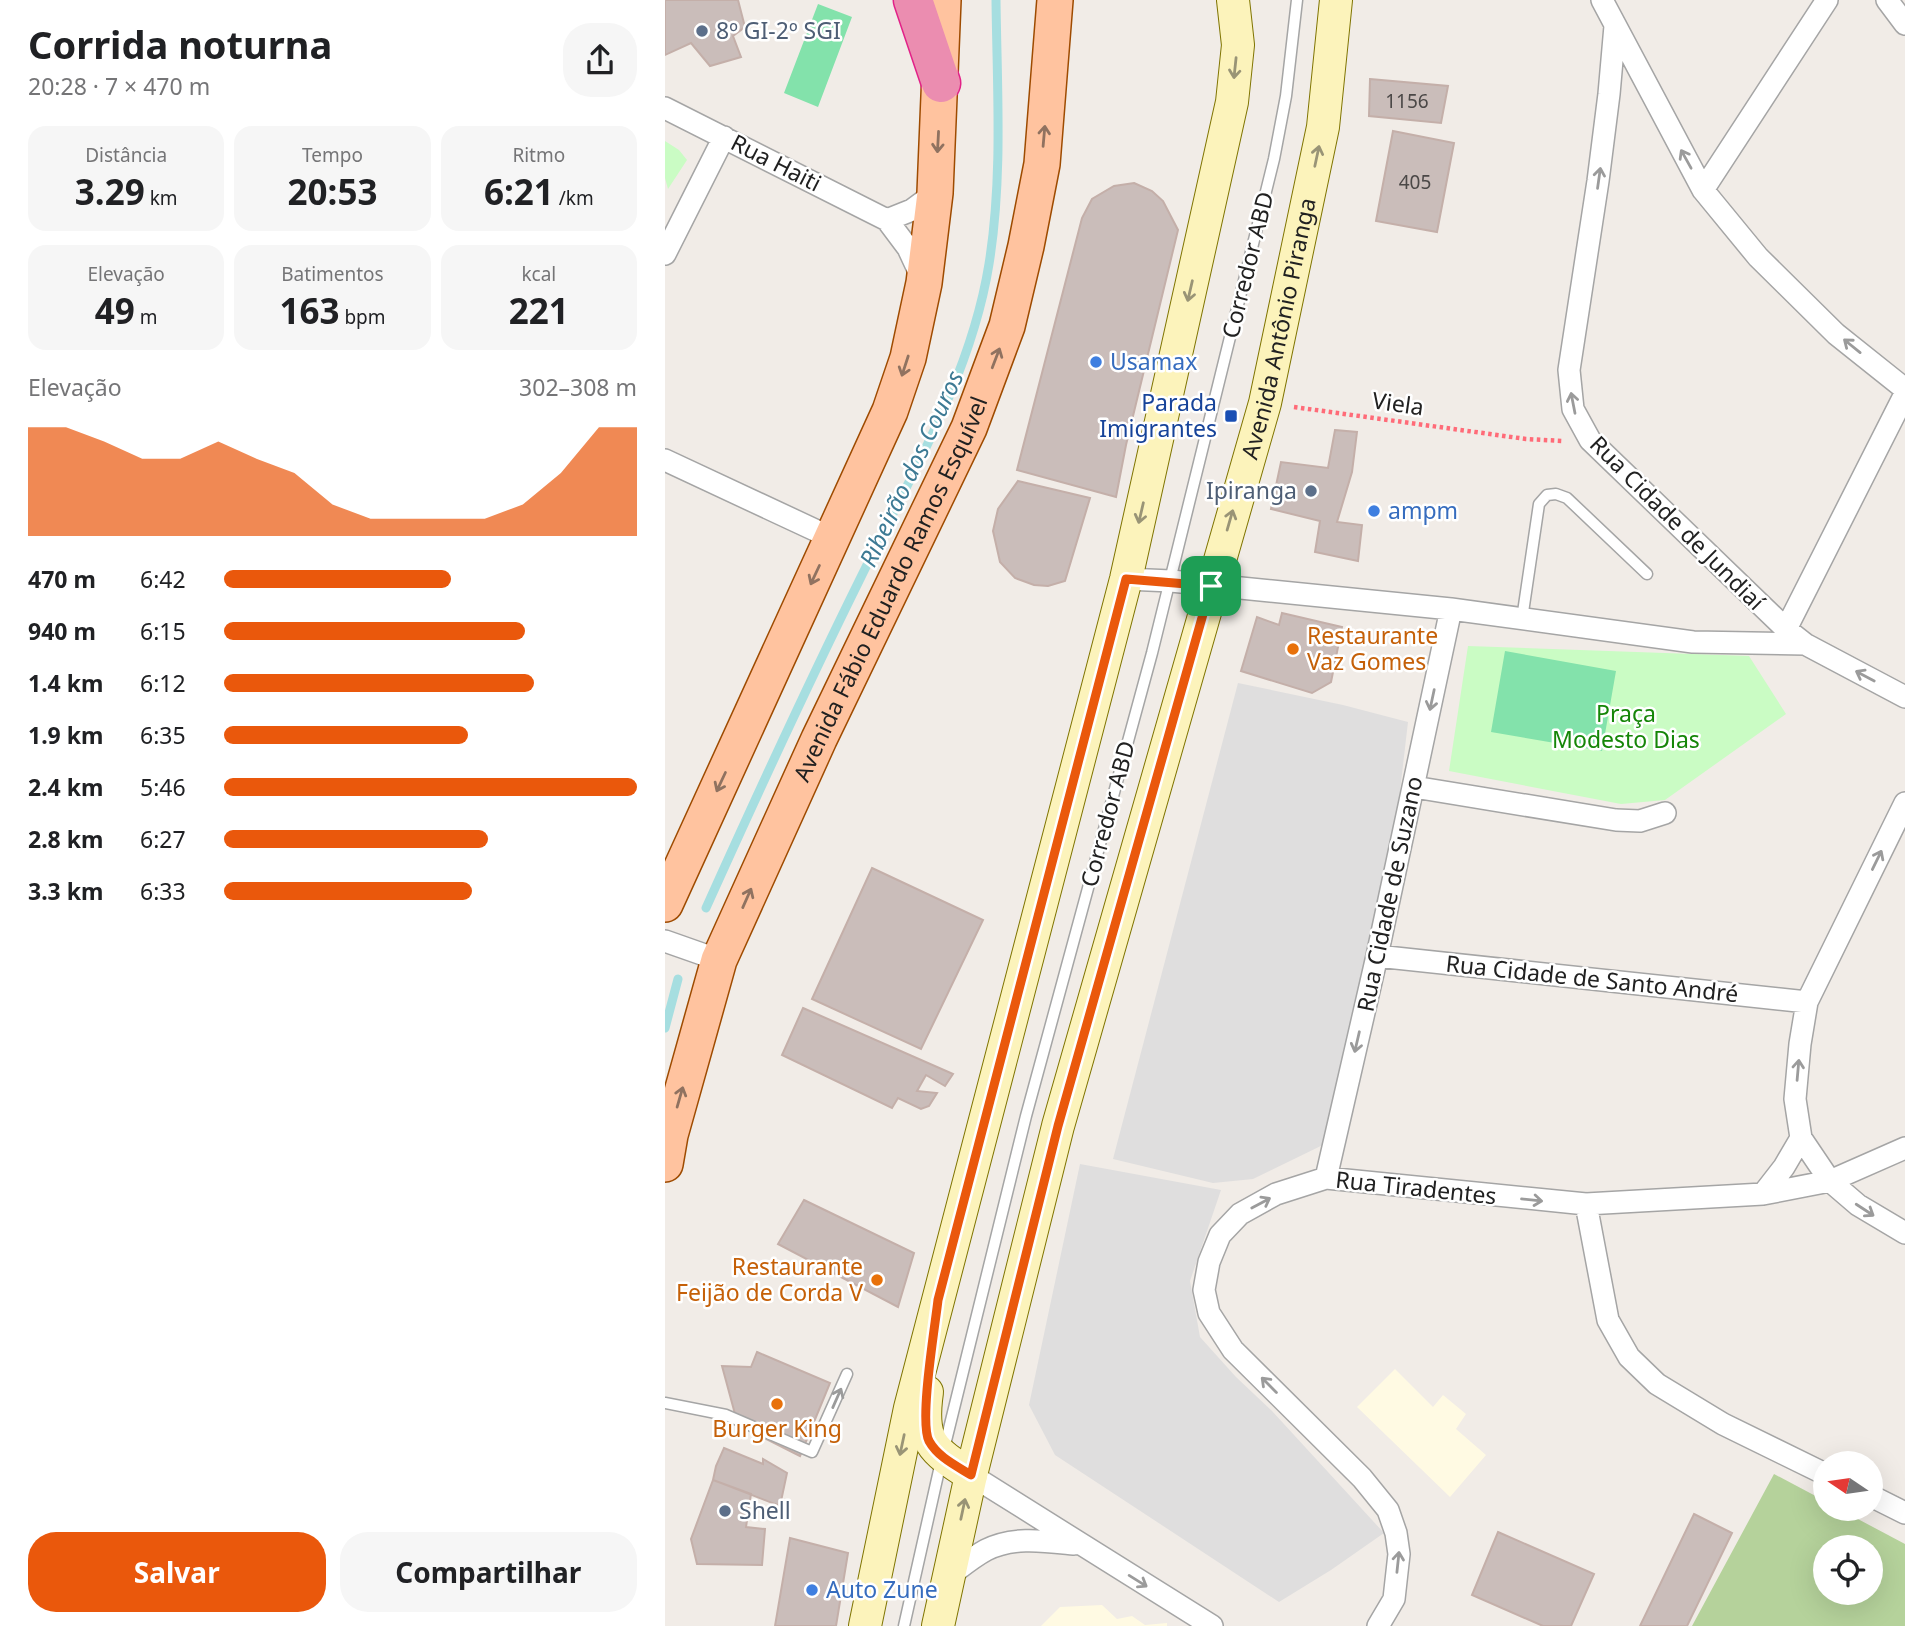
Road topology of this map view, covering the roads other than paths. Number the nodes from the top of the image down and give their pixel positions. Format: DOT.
graph roads {
  1 [pos="912,0"];
  2 [pos="943,0"];
  3 [pos="1055,0"];
  4 [pos="1233,0"];
  5 [pos="1297,0"];
  6 [pos="1336,0"];
  7 [pos="1602,0"];
  8 [pos="1827,0"];
  9 [pos="1887,0"];
  10 [pos="1905,24"];
  11 [pos="1615,26"];
  12 [pos="941,83"];
  13 [pos="665,108"];
  14 [pos="725,136"];
  15 [pos="1703,190"];
  16 [pos="935,193"];
  17 [pos="887,220"];
  18 [pos="665,253"];
  19 [pos="924,283"];
  20 [pos="1905,391"];
  21 [pos="665,460"];
  22 [pos="832,538"];
  23 [pos="1647,574"];
  24 [pos="1126,579"];
  25 [pos="1171,581"];
  26 [pos="1211,586"];
  27 [pos="1451,609"];
  28 [pos="1522,619"];
  29 [pos="1786,629"];
  30 [pos="1805,644"];
  31 [pos="1905,697"];
  32 [pos="1414,787"];
  33 [pos="1905,803"];
  34 [pos="1665,813"];
  35 [pos="665,904"];
  36 [pos="665,941"];
  37 [pos="1377,956"];
  38 [pos="719,960"];
  39 [pos="1807,1002"];
  40 [pos="1801,1138"];
  41 [pos="1905,1148"];
  42 [pos="665,1164"];
  43 [pos="1326,1178"];
  44 [pos="1830,1181"];
  45 [pos="1763,1194"];
  46 [pos="1586,1204"];
  47 [pos="1905,1233"];
  48 [pos="938,1300"];
  49 [pos="847,1374"];
  50 [pos="665,1403"];
  51 [pos="941,1457"];
  52 [pos="1813,1468"];
  53 [pos="971,1475"];
  54 [pos="1883,1502"];
  55 [pos="1905,1513"];
  56 [pos="1080,1545"];
  57 [pos="949,1576"];
  58 [pos="865,1626"];
  59 [pos="904,1626"];
  60 [pos="938,1626"];
  61 [pos="1212,1626"];
  62 [pos="1378,1626"];
  1 -- 12 [label="highway"];
  2 -- 12 [label="main road"];
  38 -- 3 [label="main road, Avenida Fábio Eduardo Ramos Esquível, one-way"];
  4 -- 24 [label="main road, one-way"];
  5 -- 25 [label="lane, Corredor ABD"];
  26 -- 6 [label="main road, Avenida Antônio Piranga, one-way"];
  7 -- 11 [label="street"];
  8 -- 15 [label="street"];
  9 -- 10 [label="street"];
  15 -- 11 [label="street, one-way"];
  29 -- 11 [label="street, Rua Cidade de Jundiaí, one-way"];
  12 -- 16 [label="main road, one-way"];
  13 -- 14 [label="street, Rua Haiti"];
  14 -- 17 [label="street, Rua Haiti"];
  14 -- 18 [label="street"];
  20 -- 15 [label="street, one-way"];
  16 -- 17 [label="street"];
  16 -- 19 [label="main road"];
  17 -- 19 [label="street, Rua Haiti"];
  19 -- 22 [label="main road, one-way"];
  20 -- 29 [label="street"];
  21 -- 22 [label="street"];
  22 -- 35 [label="main road, one-way"];
  23 -- 28 [label="lane"];
  24 -- 25 [label="street"];
  24 -- 48 [label="main road"];
  25 -- 26 [label="street"];
  25 -- 51 [label="lane, Corredor ABD"];
  26 -- 27 [label="street"];
  26 -- 53 [label="main road, Avenida Antônio Piranga"];
  27 -- 28 [label="street"];
  27 -- 32 [label="street, Rua Cidade de Suzano, one-way"];
  28 -- 30 [label="street"];
  29 -- 30 [label="street, Rua Cidade de Jundiaí"];
  31 -- 30 [label="street, Rua Cidade de Jundiaí, one-way"];
  32 -- 34 [label="street"];
  32 -- 37 [label="street, Rua Cidade de Suzano"];
  39 -- 33 [label="street, one-way"];
  36 -- 38 [label="street"];
  37 -- 39 [label="street, Rua Cidade de Santo André"];
  37 -- 43 [label="street, Rua Cidade de Suzano, one-way"];
  42 -- 38 [label="main road, Avenida Fábio Eduardo Ramos Esquível, one-way"];
  40 -- 39 [label="street, one-way"];
  40 -- 44 [label="street"];
  40 -- 45 [label="street"];
  41 -- 44 [label="street, Rua Tiradentes"];
  43 -- 46 [label="street, Rua Tiradentes, one-way"];
  62 -- 43 [label="street, Rua Tiradentes, one-way"];
  44 -- 45 [label="street, Rua Tiradentes"];
  44 -- 47 [label="street, one-way"];
  45 -- 46 [label="street, Rua Tiradentes"];
  46 -- 52 [label="street"];
  48 -- 51 [label="main road"];
  48 -- 58 [label="main road, one-way"];
  50 -- 49 [label="lane, one-way"];
  51 -- 53 [label="main road"];
  51 -- 59 [label="lane, Corredor ABD"];
  53 -- 56 [label="street"];
  57 -- 53 [label="main road, Avenida Antônio Piranga, one-way"];
  54 -- 55 [label="street"];
  56 -- 57 [label="street"];
  56 -- 61 [label="street, one-way"];
  57 -- 60 [label="main road, Avenida Antônio Piranga"];
}
